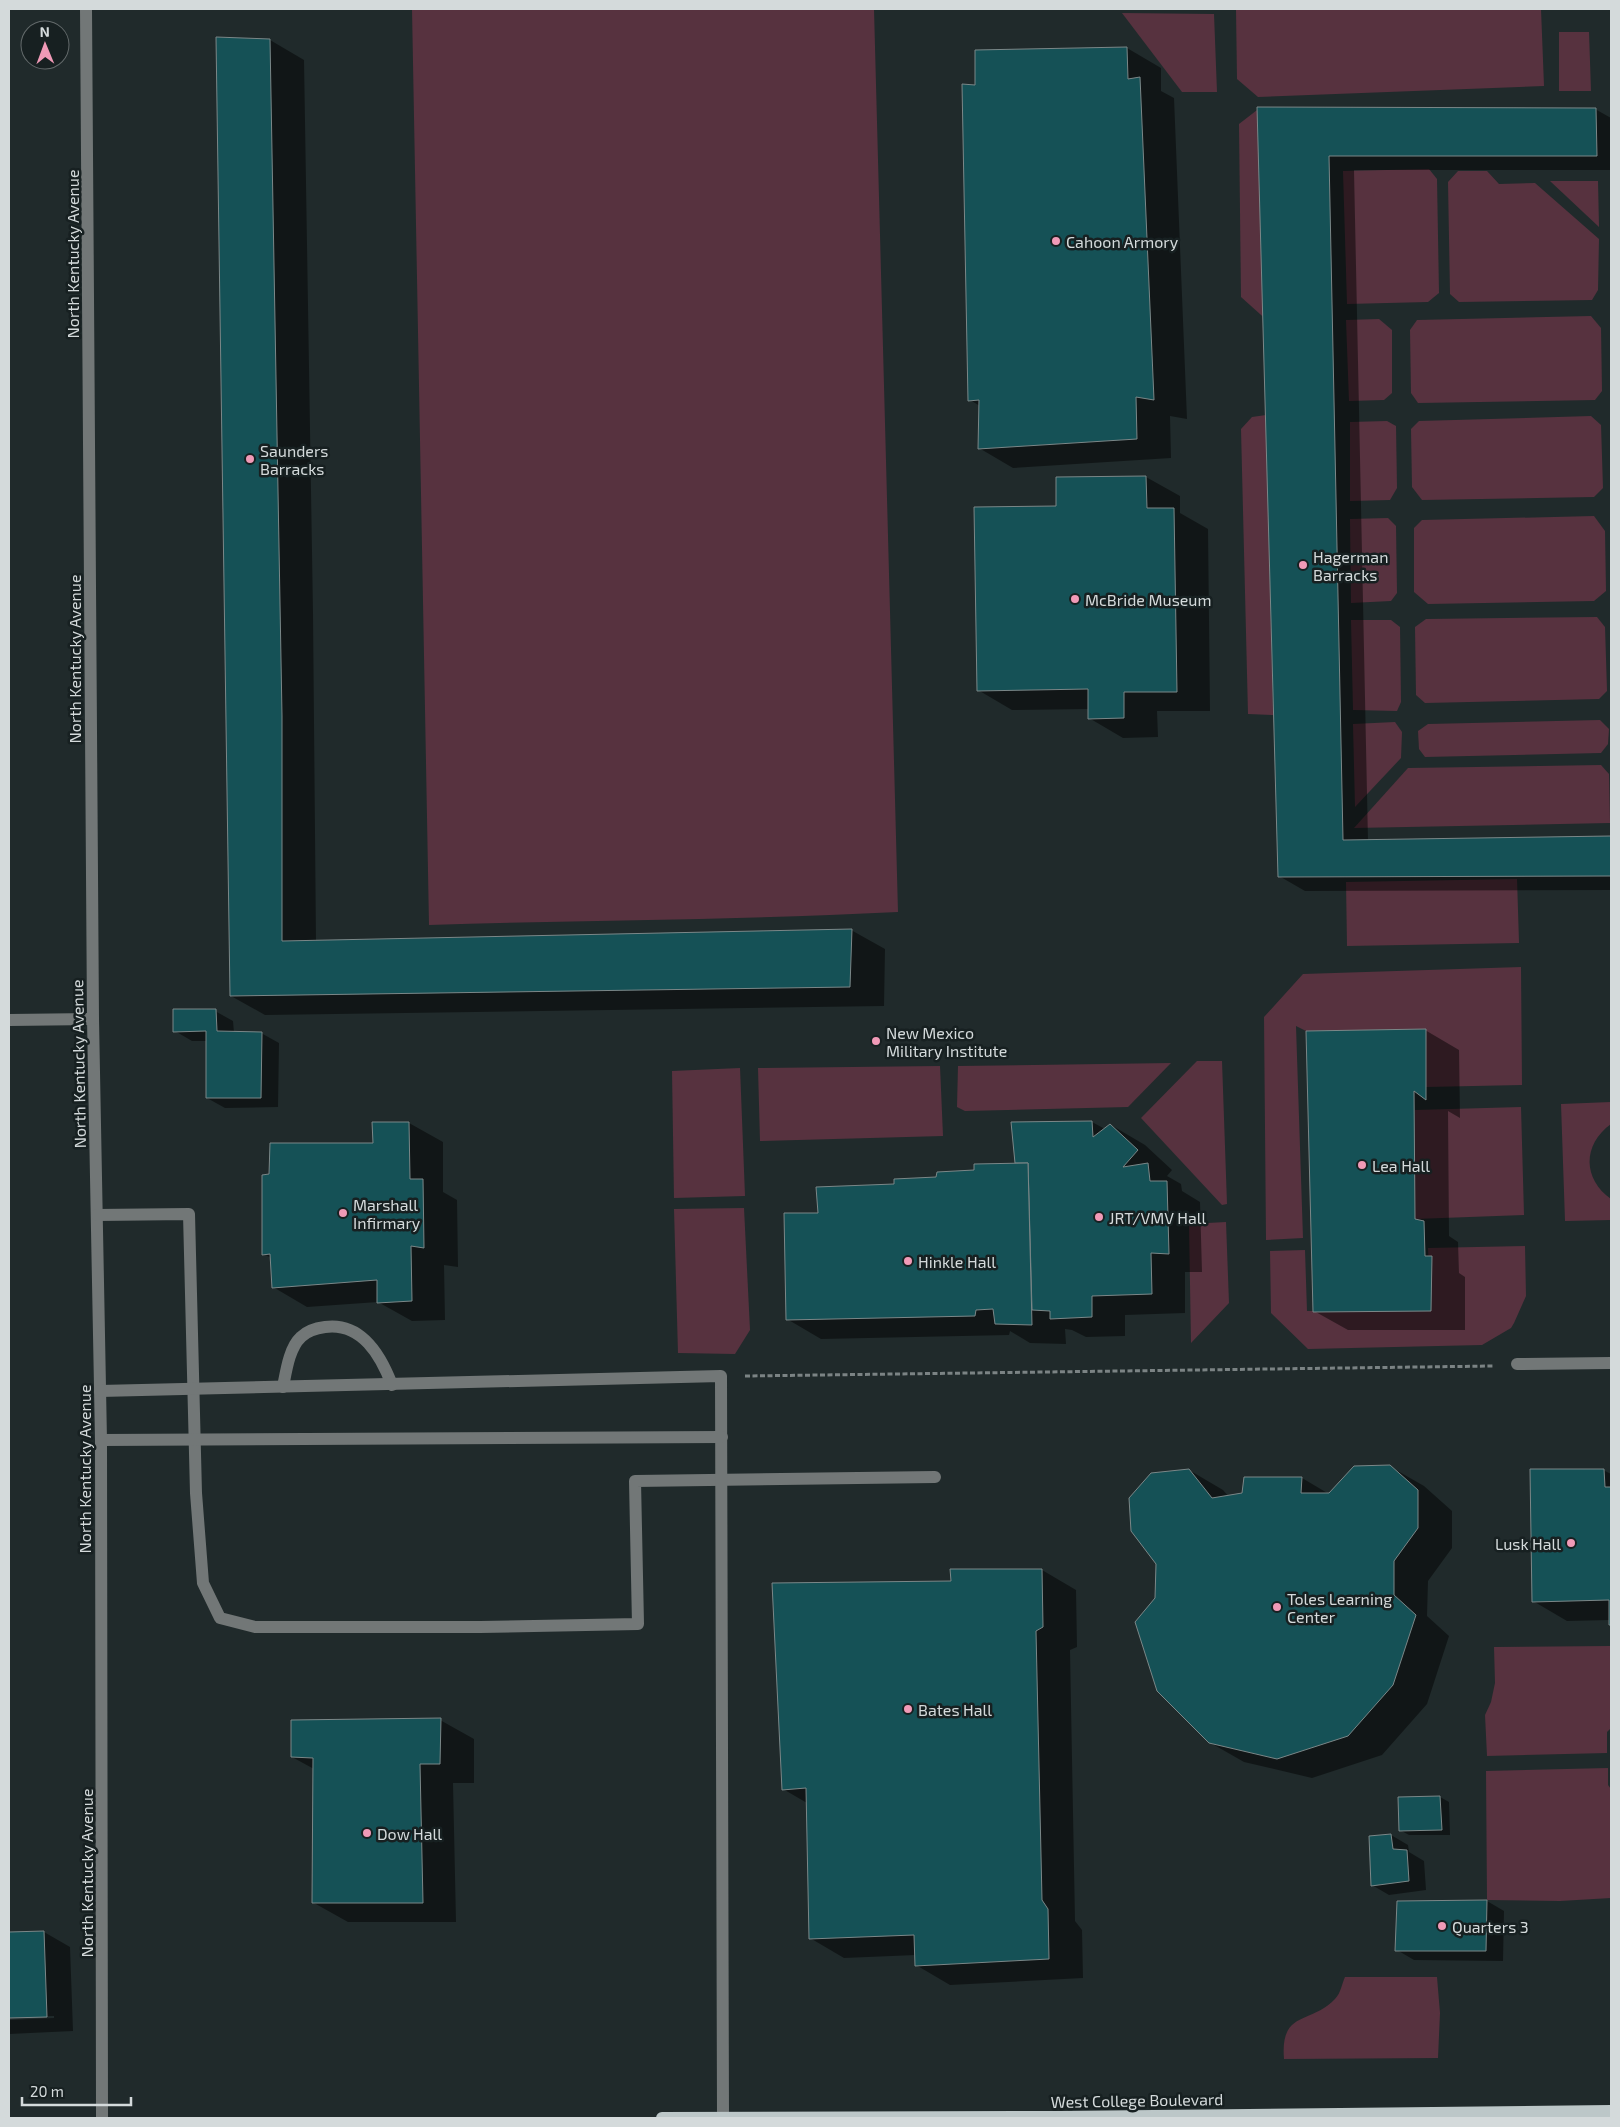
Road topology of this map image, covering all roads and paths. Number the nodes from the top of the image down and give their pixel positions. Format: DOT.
graph roads {
  1 [pos="86,9"];
  2 [pos="93,1019"];
  3 [pos="9,1020"];
  4 [pos="97,1215"];
  5 [pos="1611,1363"];
  6 [pos="1517,1364"];
  7 [pos="721,1376"];
  8 [pos="392,1384"];
  9 [pos="283,1387"];
  10 [pos="193,1389"];
  11 [pos="100,1392"];
  12 [pos="722,1437"];
  13 [pos="101,1440"];
  14 [pos="194,1440"];
  15 [pos="935,1477"];
  16 [pos="722,1480"];
  17 [pos="1611,2111"];
  18 [pos="1229,2117"];
  19 [pos="102,2118"];
  20 [pos="662,2118"];
  21 [pos="723,2118"];
  22 [pos="804,2118"];
  1 -- 2 [label="street, North Kentucky Avenue"];
  2 -- 3 [label="street"];
  2 -- 4 [label="street, North Kentucky Avenue"];
  4 -- 10 [label="street"];
  4 -- 11 [label="street, North Kentucky Avenue"];
  5 -- 6 [label="street"];
  6 -- 7 [label="path"];
  7 -- 8 [label="street"];
  7 -- 12 [label="street"];
  8 -- 9 [label="street"];
  8 -- 9 [label="street"];
  9 -- 10 [label="street"];
  10 -- 11 [label="street"];
  10 -- 14 [label="street"];
  11 -- 13 [label="street, North Kentucky Avenue"];
  12 -- 14 [label="street"];
  12 -- 16 [label="street"];
  13 -- 14 [label="street"];
  13 -- 19 [label="street, North Kentucky Avenue"];
  14 -- 16 [label="street"];
  15 -- 16 [label="street"];
  16 -- 21 [label="street"];
  17 -- 18 [label="main road, West College Boulevard"];
  18 -- 22 [label="main road, West College Boulevard"];
  20 -- 21 [label="main road, West College Boulevard"];
  21 -- 22 [label="main road, West College Boulevard"];
}
